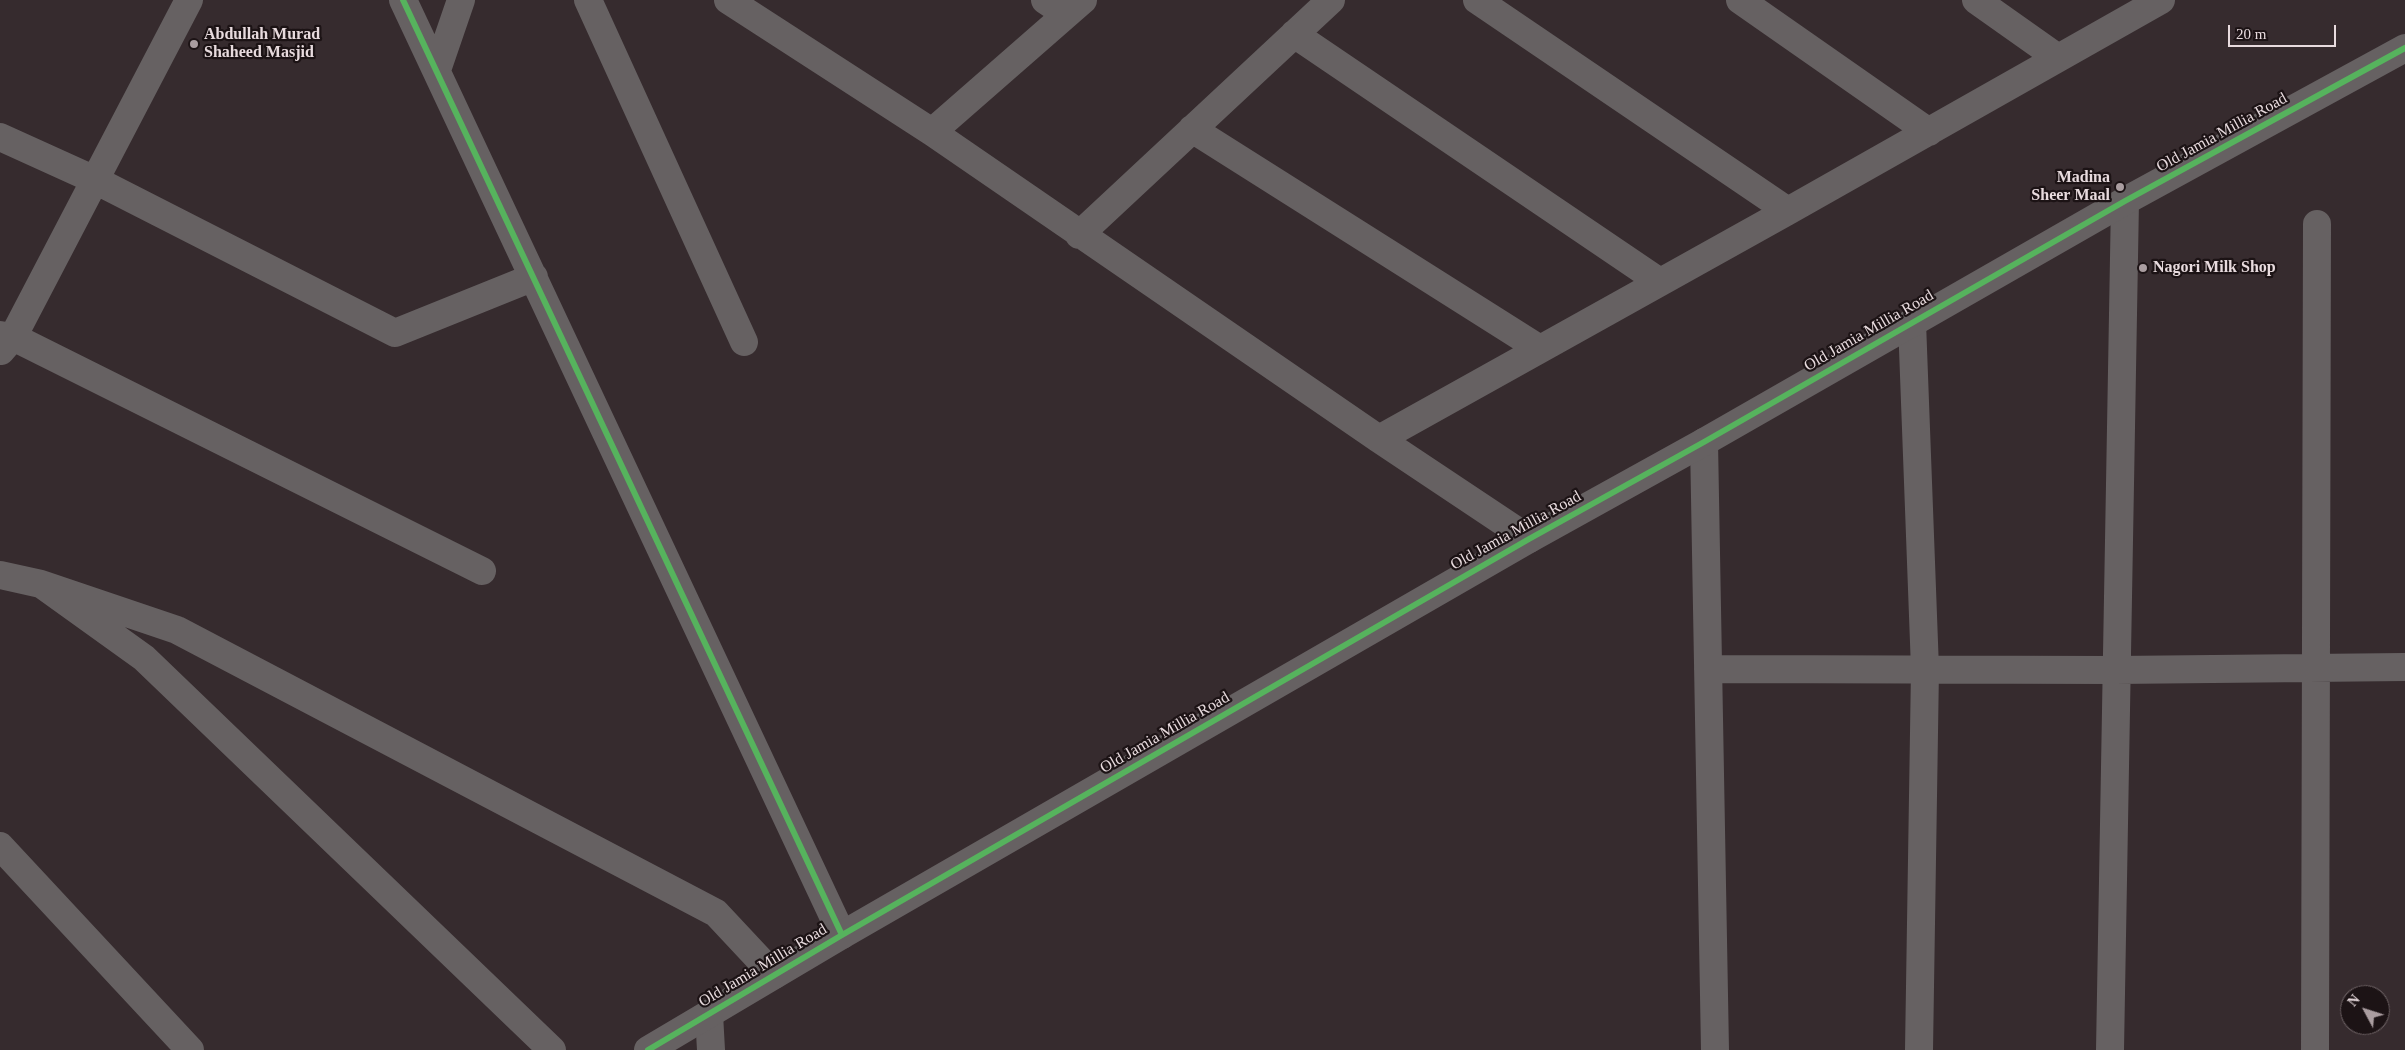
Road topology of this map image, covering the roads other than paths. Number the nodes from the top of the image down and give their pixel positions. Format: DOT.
graph roads {
  1 [pos="189,0"];
  2 [pos="403,0"];
  3 [pos="461,0"];
  4 [pos="588,0"];
  5 [pos="728,0"];
  6 [pos="1331,0"];
  7 [pos="1477,0"];
  8 [pos="1740,0"];
  9 [pos="1976,0"];
  10 [pos="2161,0"];
  11 [pos="1065,5"];
  12 [pos="1294,34"];
  13 [pos="2405,48"];
  14 [pos="2058,58"];
  15 [pos="437,70"];
  16 [pos="1192,129"];
  17 [pos="932,132"];
  18 [pos="1929,132"];
  19 [pos="0,137"];
  20 [pos="95,180"];
  21 [pos="2125,202"];
  22 [pos="1788,212"];
  23 [pos="2317,224"];
  24 [pos="1079,235"];
  25 [pos="534,278"];
  26 [pos="1660,282"];
  27 [pos="1912,322"];
  28 [pos="4,341"];
  29 [pos="744,342"];
  30 [pos="1540,349"];
  31 [pos="1379,439"];
  32 [pos="1704,442"];
  33 [pos="1529,539"];
  34 [pos="482,571"];
  35 [pos="0,575"];
  36 [pos="41,584"];
  37 [pos="2405,667"];
  38 [pos="1708,668"];
  39 [pos="2316,668"];
  40 [pos="1925,669"];
  41 [pos="2116,670"];
  42 [pos="0,846"];
  43 [pos="842,934"];
  44 [pos="774,975"];
  45 [pos="708,1014"];
  46 [pos="190,1050"];
  47 [pos="552,1050"];
  48 [pos="648,1050"];
  49 [pos="711,1050"];
  50 [pos="1715,1050"];
  51 [pos="1919,1050"];
  52 [pos="2110,1050"];
  53 [pos="2315,1050"];
  1 -- 20 [label="street"];
  2 -- 15 [label="street"];
  3 -- 15 [label="street"];
  4 -- 29 [label="street"];
  5 -- 17 [label="street"];
  6 -- 12 [label="street"];
  7 -- 22 [label="street"];
  8 -- 18 [label="street"];
  9 -- 14 [label="street"];
  10 -- 14 [label="street"];
  11 -- 17 [label="street"];
  12 -- 16 [label="street"];
  12 -- 26 [label="street"];
  13 -- 21 [label="street, Old Jamia Millia Road"];
  14 -- 18 [label="street"];
  15 -- 25 [label="street"];
  16 -- 24 [label="street"];
  16 -- 30 [label="street"];
  17 -- 24 [label="street"];
  18 -- 22 [label="street"];
  19 -- 20 [label="street"];
  20 -- 25 [label="street"];
  20 -- 28 [label="street"];
  21 -- 27 [label="street, Old Jamia Millia Road"];
  21 -- 41 [label="street"];
  22 -- 26 [label="street"];
  23 -- 39 [label="street"];
  24 -- 31 [label="street"];
  25 -- 43 [label="street"];
  26 -- 30 [label="street"];
  27 -- 32 [label="street, Old Jamia Millia Road"];
  27 -- 40 [label="street"];
  28 -- 34 [label="street"];
  30 -- 31 [label="street"];
  31 -- 33 [label="street"];
  32 -- 33 [label="street, Old Jamia Millia Road"];
  32 -- 38 [label="street"];
  33 -- 43 [label="street, Old Jamia Millia Road"];
  35 -- 36 [label="street"];
  36 -- 44 [label="street"];
  36 -- 47 [label="street"];
  37 -- 39 [label="street"];
  38 -- 40 [label="street"];
  38 -- 50 [label="street"];
  39 -- 41 [label="street"];
  39 -- 53 [label="street"];
  40 -- 41 [label="street"];
  40 -- 51 [label="street"];
  41 -- 52 [label="street"];
  42 -- 46 [label="street"];
  43 -- 44 [label="street, Old Jamia Millia Road"];
  44 -- 45 [label="street, Old Jamia Millia Road"];
  45 -- 48 [label="street, Old Jamia Millia Road"];
  45 -- 49 [label="street"];
}
